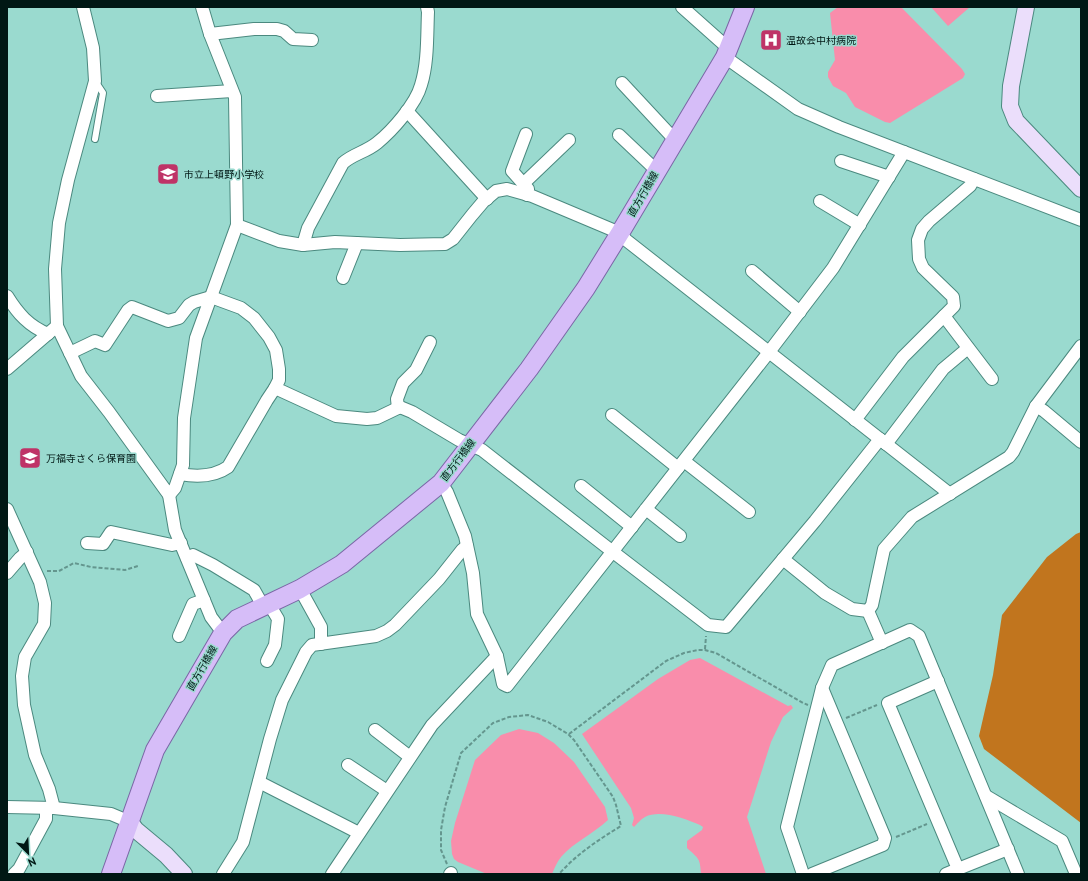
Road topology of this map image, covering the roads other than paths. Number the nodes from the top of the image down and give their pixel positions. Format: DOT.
graph roads {
  1 [pos="83,7"];
  2 [pos="202,7"];
  3 [pos="427,7"];
  4 [pos="682,7"];
  5 [pos="745,7"];
  6 [pos="1026,7"];
  7 [pos="210,34"];
  8 [pos="312,40"];
  9 [pos="726,52"];
  10 [pos="95,82"];
  11 [pos="622,83"];
  12 [pos="232,91"];
  13 [pos="157,96"];
  14 [pos="407,111"];
  15 [pos="526,134"];
  16 [pos="619,135"];
  17 [pos="94,139"];
  18 [pos="569,140"];
  19 [pos="675,140"];
  20 [pos="904,152"];
  21 [pos="841,161"];
  22 [pos="657,171"];
  23 [pos="890,177"];
  24 [pos="974,179"];
  25 [pos="1081,189"];
  26 [pos="525,190"];
  27 [pos="487,199"];
  28 [pos="820,201"];
  29 [pos="1081,220"];
  30 [pos="237,225"];
  31 [pos="860,225"];
  32 [pos="620,233"];
  33 [pos="357,243"];
  34 [pos="303,245"];
  35 [pos="752,270"];
  36 [pos="343,278"];
  37 [pos="7,296"];
  38 [pos="210,297"];
  39 [pos="800,312"];
  40 [pos="944,316"];
  41 [pos="53,330"];
  42 [pos="430,342"];
  43 [pos="1081,346"];
  44 [pos="968,348"];
  45 [pos="770,352"];
  46 [pos="70,353"];
  47 [pos="7,369"];
  48 [pos="992,379"];
  49 [pos="275,388"];
  50 [pos="1036,406"];
  51 [pos="398,408"];
  52 [pos="612,415"];
  53 [pos="855,420"];
  54 [pos="883,442"];
  55 [pos="1081,442"];
  56 [pos="470,444"];
  57 [pos="681,465"];
  58 [pos="180,474"];
  59 [pos="441,483"];
  60 [pos="581,486"];
  61 [pos="950,494"];
  62 [pos="169,495"];
  63 [pos="7,509"];
  64 [pos="646,509"];
  65 [pos="749,512"];
  66 [pos="632,527"];
  67 [pos="680,536"];
  68 [pos="87,543"];
  69 [pos="180,543"];
  70 [pos="467,546"];
  71 [pos="27,552"];
  72 [pos="612,552"];
  73 [pos="187,558"];
  74 [pos="783,559"];
  75 [pos="7,573"];
  76 [pos="300,589"];
  77 [pos="204,600"];
  78 [pos="266,605"];
  79 [pos="868,611"];
  80 [pos="223,633"];
  81 [pos="178,636"];
  82 [pos="882,643"];
  83 [pos="321,644"];
  84 [pos="497,656"];
  85 [pos="267,661"];
  86 [pos="938,681"];
  87 [pos="822,688"];
  88 [pos="375,730"];
  89 [pos="410,757"];
  90 [pos="348,765"];
  91 [pos="259,782"];
  92 [pos="387,791"];
  93 [pos="986,796"];
  94 [pos="7,807"];
  95 [pos="50,808"];
  96 [pos="130,822"];
  97 [pos="359,833"];
  98 [pos="1008,849"];
  99 [pos="958,869"];
  100 [pos="14,874"];
  101 [pos="111,874"];
  102 [pos="184,874"];
  103 [pos="223,874"];
  104 [pos="332,874"];
  105 [pos="803,874"];
  106 [pos="812,874"];
  107 [pos="946,874"];
  108 [pos="1018,874"];
  109 [pos="1076,874"];
  1 -- 10 [label="street"];
  2 -- 7 [label="street"];
  3 -- 14 [label="street"];
  4 -- 9 [label="street"];
  5 -- 9 [label="main road, 直方行橋線"];
  6 -- 25 [label="street"];
  7 -- 8 [label="street"];
  7 -- 12 [label="street"];
  9 -- 19 [label="main road, 直方行橋線"];
  9 -- 20 [label="street"];
  10 -- 17 [label="lane"];
  10 -- 41 [label="street"];
  11 -- 19 [label="street"];
  12 -- 13 [label="street"];
  12 -- 30 [label="street"];
  14 -- 27 [label="street"];
  14 -- 34 [label="street"];
  15 -- 26 [label="street"];
  16 -- 22 [label="street"];
  18 -- 26 [label="street"];
  19 -- 22 [label="main road, 直方行橋線"];
  20 -- 23 [label="street"];
  20 -- 24 [label="street"];
  21 -- 23 [label="street"];
  22 -- 32 [label="main road, 直方行橋線"];
  23 -- 31 [label="street"];
  24 -- 29 [label="street"];
  24 -- 40 [label="street"];
  26 -- 27 [label="street"];
  26 -- 32 [label="street"];
  27 -- 33 [label="street"];
  28 -- 31 [label="street"];
  30 -- 34 [label="street"];
  30 -- 38 [label="street"];
  31 -- 39 [label="street"];
  32 -- 45 [label="street"];
  32 -- 56 [label="main road, 直方行橋線"];
  33 -- 34 [label="street"];
  33 -- 36 [label="street"];
  35 -- 39 [label="street"];
  37 -- 41 [label="street"];
  38 -- 46 [label="street"];
  38 -- 49 [label="street"];
  38 -- 58 [label="street"];
  39 -- 45 [label="street"];
  40 -- 44 [label="street"];
  40 -- 53 [label="street"];
  41 -- 46 [label="street"];
  41 -- 47 [label="street"];
  42 -- 51 [label="street"];
  43 -- 50 [label="street"];
  44 -- 48 [label="street"];
  44 -- 54 [label="street"];
  45 -- 53 [label="street"];
  45 -- 57 [label="street"];
  46 -- 62 [label="street"];
  49 -- 51 [label="street"];
  49 -- 58 [label="street"];
  50 -- 55 [label="street"];
  50 -- 61 [label="street"];
  51 -- 56 [label="street"];
  52 -- 57 [label="street"];
  53 -- 54 [label="street"];
  54 -- 61 [label="street"];
  54 -- 74 [label="street"];
  56 -- 59 [label="main road, 直方行橋線"];
  56 -- 72 [label="street"];
  57 -- 64 [label="street"];
  57 -- 65 [label="street"];
  58 -- 62 [label="street"];
  59 -- 70 [label="street"];
  59 -- 76 [label="main road, 直方行橋線"];
  60 -- 66 [label="street"];
  61 -- 79 [label="street"];
  62 -- 69 [label="street"];
  63 -- 71 [label="street"];
  64 -- 66 [label="street"];
  64 -- 67 [label="street"];
  66 -- 72 [label="street"];
  68 -- 69 [label="street"];
  69 -- 73 [label="street"];
  70 -- 83 [label="street"];
  70 -- 84 [label="street"];
  71 -- 75 [label="street"];
  71 -- 95 [label="street"];
  72 -- 74 [label="street"];
  72 -- 84 [label="street"];
  73 -- 77 [label="street"];
  73 -- 78 [label="street"];
  74 -- 79 [label="street"];
  76 -- 78 [label="main road, 直方行橋線"];
  76 -- 83 [label="street"];
  77 -- 80 [label="street"];
  77 -- 81 [label="street"];
  78 -- 80 [label="main road, 直方行橋線"];
  78 -- 85 [label="street"];
  79 -- 82 [label="street"];
  80 -- 96 [label="main road, 直方行橋線"];
  82 -- 86 [label="street"];
  82 -- 87 [label="street"];
  83 -- 91 [label="street"];
  84 -- 89 [label="street"];
  86 -- 93 [label="street"];
  86 -- 99 [label="street"];
  87 -- 105 [label="street"];
  87 -- 106 [label="street"];
  88 -- 89 [label="street"];
  89 -- 92 [label="street"];
  90 -- 92 [label="street"];
  91 -- 97 [label="street"];
  91 -- 103 [label="street"];
  92 -- 97 [label="street"];
  93 -- 98 [label="street"];
  93 -- 109 [label="street"];
  94 -- 95 [label="street"];
  95 -- 96 [label="street"];
  95 -- 100 [label="street"];
  96 -- 101 [label="main road, 直方行橋線"];
  96 -- 102 [label="street"];
  97 -- 104 [label="street"];
  98 -- 99 [label="street"];
  98 -- 108 [label="street"];
  99 -- 107 [label="street"];
}
